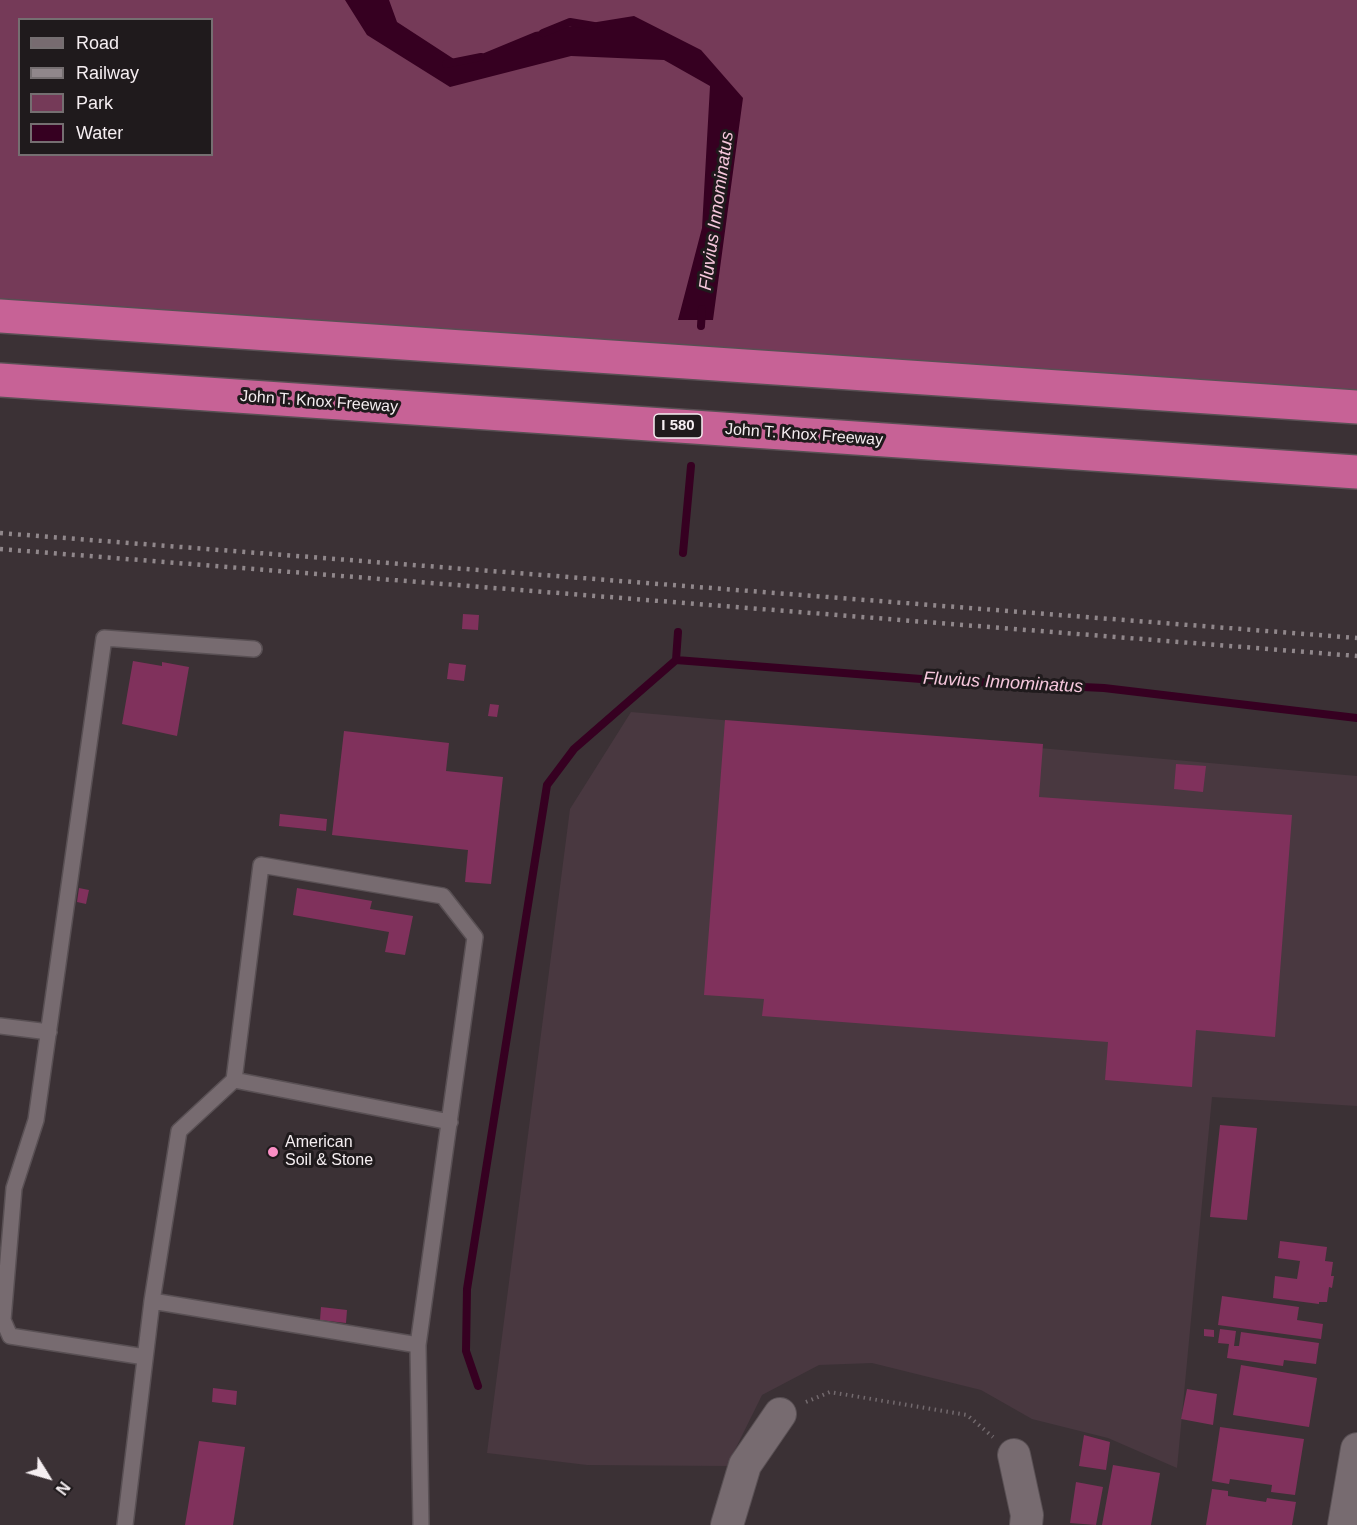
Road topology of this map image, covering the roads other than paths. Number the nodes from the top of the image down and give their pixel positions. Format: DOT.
graph roads {
  1 [pos="0,316"];
  2 [pos="0,380"];
  3 [pos="1357,407"];
  4 [pos="1357,472"];
  5 [pos="254,650"];
  6 [pos="0,1026"];
  7 [pos="49,1032"];
  8 [pos="234,1080"];
  9 [pos="450,1122"];
  10 [pos="152,1300"];
  11 [pos="418,1345"];
  12 [pos="145,1357"];
  13 [pos="780,1414"];
  14 [pos="1357,1449"];
  15 [pos="1014,1455"];
  16 [pos="125,1525"];
  17 [pos="421,1525"];
  18 [pos="727,1525"];
  19 [pos="1026,1525"];
  20 [pos="1344,1525"];
  1 -- 3 [label="highway"];
  2 -- 4 [label="highway, John T. Knox Freeway / I 580"];
  5 -- 7 [label="lane"];
  6 -- 7 [label="lane"];
  7 -- 12 [label="lane"];
  8 -- 9 [label="lane"];
  8 -- 9 [label="lane"];
  8 -- 10 [label="lane"];
  9 -- 11 [label="lane"];
  10 -- 11 [label="lane"];
  10 -- 12 [label="lane"];
  11 -- 17 [label="lane"];
  12 -- 16 [label="lane"];
  13 -- 18 [label="street"];
  14 -- 20 [label="street"];
  15 -- 19 [label="street"];
}
